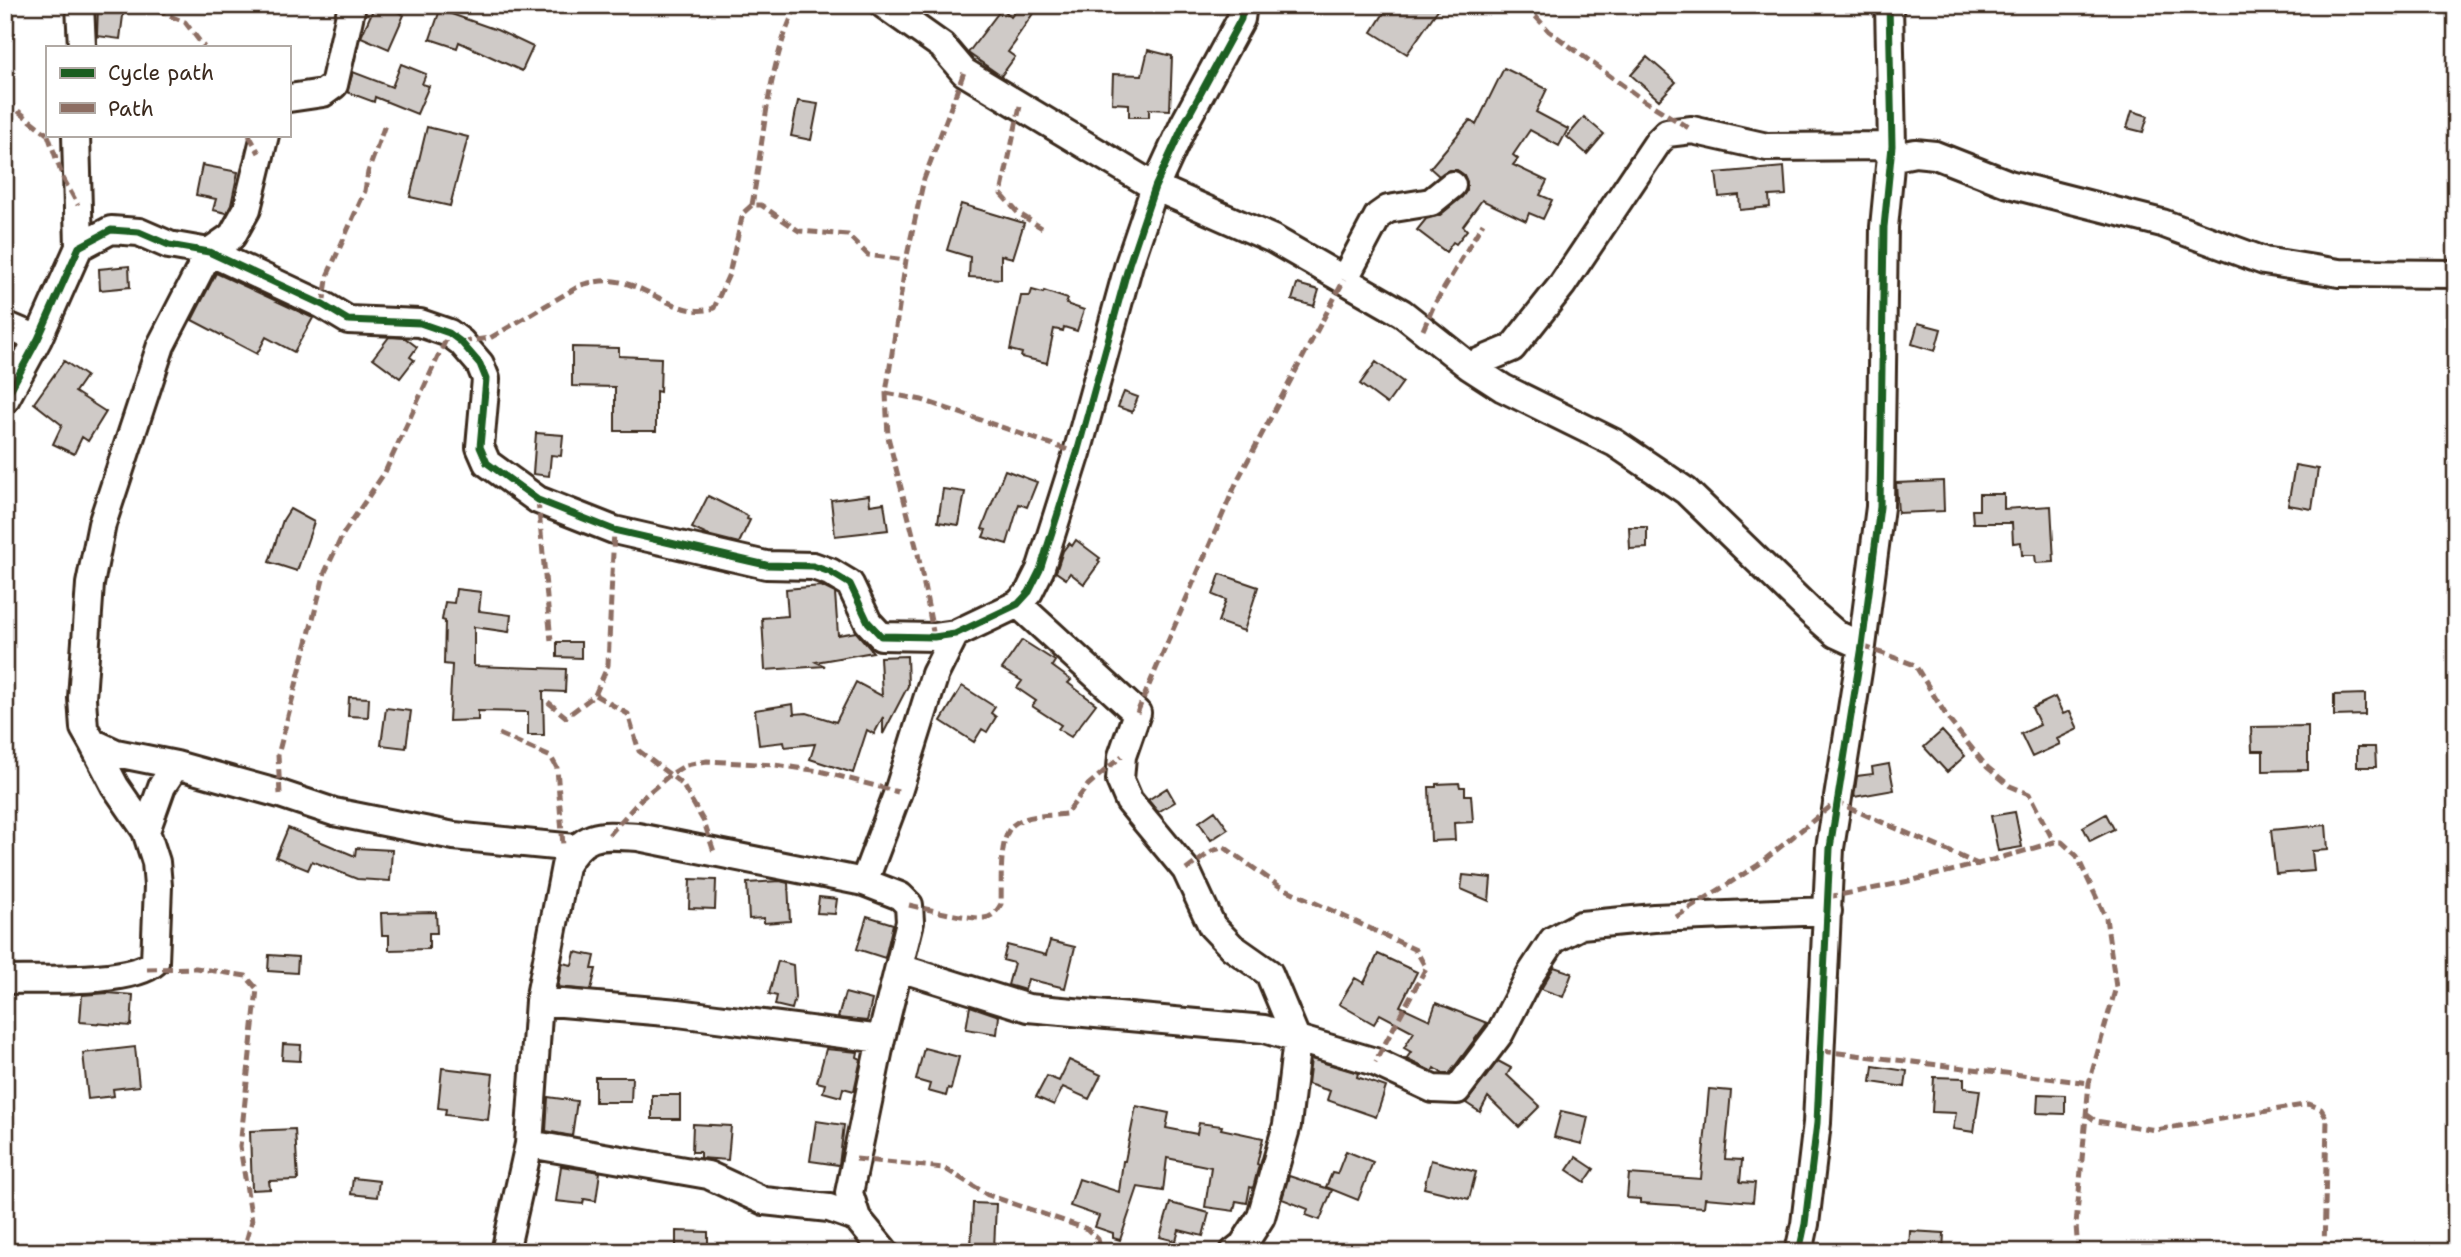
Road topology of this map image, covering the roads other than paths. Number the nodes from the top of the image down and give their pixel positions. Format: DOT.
graph roads {
  1 [pos="80,5"];
  2 [pos="352,5"];
  3 [pos="884,5"];
  4 [pos="1243,5"];
  5 [pos="1889,5"];
  6 [pos="82,46"];
  7 [pos="290,99"];
  8 [pos="76,136"];
  9 [pos="265,136"];
  10 [pos="1891,152"];
  11 [pos="1452,185"];
  12 [pos="1155,187"];
  13 [pos="79,247"];
  14 [pos="209,252"];
  15 [pos="2456,274"];
  16 [pos="1344,280"];
  17 [pos="5,325"];
  18 [pos="38,340"];
  19 [pos="1469,366"];
  20 [pos="5,400"];
  21 [pos="1018,604"];
  22 [pos="955,634"];
  23 [pos="1862,646"];
  24 [pos="92,742"];
  25 [pos="176,765"];
  26 [pos="145,831"];
  27 [pos="575,848"];
  28 [pos="864,882"];
  29 [pos="1828,911"];
  30 [pos="900,968"];
  31 [pos="5,980"];
  32 [pos="539,1001"];
  33 [pos="881,1039"];
  34 [pos="1297,1040"];
  35 [pos="529,1144"];
  36 [pos="857,1218"];
  37 [pos="505,1252"];
  38 [pos="885,1252"];
  39 [pos="1234,1252"];
  40 [pos="1799,1252"];
  1 -- 6 [label="street"];
  2 -- 7 [label="street"];
  3 -- 12 [label="street"];
  4 -- 12 [label="street"];
  5 -- 10 [label="street"];
  8 -- 13 [label="street"];
  9 -- 14 [label="street"];
  10 -- 15 [label="street"];
  10 -- 19 [label="street"];
  10 -- 23 [label="street"];
  11 -- 16 [label="street"];
  12 -- 16 [label="street"];
  12 -- 21 [label="street"];
  13 -- 14 [label="street"];
  13 -- 18 [label="street"];
  14 -- 22 [label="street"];
  14 -- 24 [label="street"];
  16 -- 19 [label="street"];
  17 -- 18 [label="street"];
  18 -- 20 [label="street"];
  19 -- 23 [label="street"];
  21 -- 22 [label="street"];
  21 -- 34 [label="street"];
  22 -- 28 [label="street"];
  23 -- 29 [label="street"];
  24 -- 25 [label="street"];
  24 -- 26 [label="street"];
  25 -- 26 [label="street"];
  25 -- 27 [label="street"];
  26 -- 31 [label="street"];
  27 -- 28 [label="street"];
  27 -- 32 [label="street"];
  28 -- 30 [label="street"];
  29 -- 34 [label="street"];
  29 -- 40 [label="street"];
  30 -- 33 [label="street"];
  30 -- 34 [label="street"];
  32 -- 33 [label="street"];
  32 -- 35 [label="street"];
  33 -- 36 [label="street"];
  34 -- 39 [label="street"];
  35 -- 36 [label="street"];
  35 -- 37 [label="street"];
  36 -- 38 [label="street"];
}
